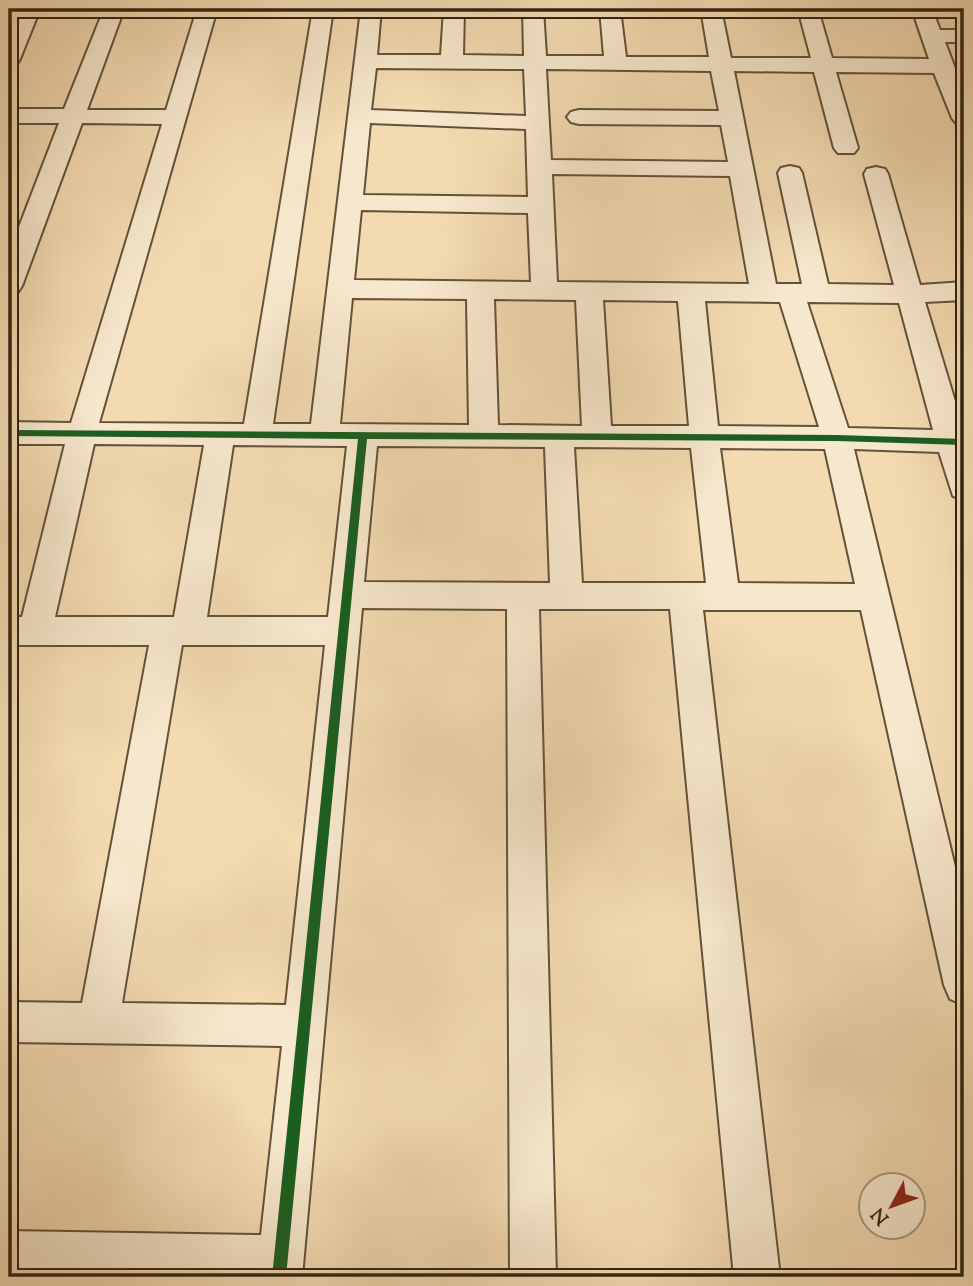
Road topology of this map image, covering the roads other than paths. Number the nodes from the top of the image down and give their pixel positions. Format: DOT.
graph roads {
  1 [pos="30,9"];
  2 [pos="114,9"];
  3 [pos="207,9"];
  4 [pos="323,9"];
  5 [pos="371,9"];
  6 [pos="454,9"];
  7 [pos="533,9"];
  8 [pos="610,9"];
  9 [pos="712,9"];
  10 [pos="808,9"];
  11 [pos="922,9"];
  12 [pos="933,36"];
  13 [pos="964,36"];
  14 [pos="9,58"];
  15 [pos="365,61"];
  16 [pos="452,62"];
  17 [pos="536,63"];
  18 [pos="616,64"];
  19 [pos="722,65"];
  20 [pos="942,66"];
  21 [pos="824,67"];
  22 [pos="9,116"];
  23 [pos="359,116"];
  24 [pos="73,117"];
  25 [pos="175,117"];
  26 [pos="579,117"];
  27 [pos="732,118"];
  28 [pos="964,118"];
  29 [pos="538,123"];
  30 [pos="846,148"];
  31 [pos="539,167"];
  32 [pos="741,169"];
  33 [pos="790,173"];
  34 [pos="876,174"];
  35 [pos="350,202"];
  36 [pos="541,205"];
  37 [pos="9,208"];
  38 [pos="38,208"];
  39 [pos="9,286"];
  40 [pos="340,289"];
  41 [pos="480,290"];
  42 [pos="544,291"];
  43 [pos="589,291"];
  44 [pos="964,291"];
  45 [pos="691,292"];
  46 [pos="790,293"];
  47 [pos="909,294"];
  48 [pos="9,433"];
  49 [pos="82,433"];
  50 [pos="220,434"];
  51 [pos="257,434"];
  52 [pos="324,435"];
  53 [pos="363,435"];
  54 [pos="484,436"];
  55 [pos="559,436"];
  56 [pos="597,436"];
  57 [pos="704,437"];
  58 [pos="837,438"];
  59 [pos="957,442"];
  60 [pos="964,488"];
  61 [pos="346,595"];
  62 [pos="523,596"];
  63 [pos="567,596"];
  64 [pos="685,596"];
  65 [pos="724,597"];
  66 [pos="874,597"];
  67 [pos="178,631"];
  68 [pos="342,631"];
  69 [pos="17,636"];
  70 [pos="964,985"];
  71 [pos="9,1022"];
  72 [pos="98,1023"];
  73 [pos="303,1026"];
  74 [pos="9,1254"];
  75 [pos="280,1267"];
  76 [pos="533,1277"];
  77 [pos="757,1277"];
  1 -- 14 [label="street"];
  2 -- 24 [label="street"];
  3 -- 25 [label="street"];
  4 -- 51 [label="street"];
  5 -- 15 [label="street"];
  6 -- 16 [label="street"];
  7 -- 17 [label="street"];
  8 -- 18 [label="street"];
  9 -- 19 [label="street"];
  10 -- 21 [label="street"];
  11 -- 12 [label="street"];
  12 -- 13 [label="street"];
  12 -- 20 [label="street"];
  15 -- 16 [label="street"];
  15 -- 23 [label="street"];
  16 -- 17 [label="street"];
  17 -- 18 [label="street"];
  17 -- 29 [label="street"];
  18 -- 19 [label="street"];
  19 -- 21 [label="street"];
  19 -- 27 [label="street"];
  20 -- 21 [label="street"];
  20 -- 28 [label="street"];
  21 -- 30 [label="street"];
  22 -- 24 [label="street"];
  23 -- 29 [label="street"];
  23 -- 35 [label="street"];
  24 -- 25 [label="street"];
  24 -- 38 [label="street"];
  25 -- 49 [label="street"];
  26 -- 27 [label="street"];
  27 -- 32 [label="street"];
  29 -- 31 [label="street"];
  31 -- 32 [label="street"];
  31 -- 36 [label="street"];
  32 -- 46 [label="street"];
  33 -- 46 [label="street"];
  34 -- 47 [label="street"];
  35 -- 36 [label="street"];
  35 -- 40 [label="street"];
  36 -- 42 [label="street"];
  37 -- 38 [label="street"];
  38 -- 39 [label="street"];
  40 -- 41 [label="street"];
  40 -- 52 [label="street"];
  41 -- 42 [label="street"];
  41 -- 54 [label="street"];
  42 -- 43 [label="street"];
  43 -- 45 [label="street"];
  43 -- 56 [label="street"];
  44 -- 47 [label="street"];
  45 -- 46 [label="street"];
  45 -- 57 [label="street"];
  46 -- 47 [label="street"];
  46 -- 58 [label="street"];
  47 -- 59 [label="street"];
  48 -- 49 [label="street"];
  49 -- 50 [label="street"];
  49 -- 69 [label="street"];
  50 -- 51 [label="street"];
  50 -- 67 [label="street"];
  51 -- 52 [label="street"];
  52 -- 53 [label="street"];
  53 -- 54 [label="street"];
  53 -- 61 [label="street"];
  54 -- 55 [label="street"];
  55 -- 56 [label="street"];
  55 -- 63 [label="street"];
  56 -- 57 [label="street"];
  57 -- 58 [label="street"];
  57 -- 65 [label="street"];
  58 -- 59 [label="street"];
  58 -- 66 [label="street"];
  59 -- 60 [label="street"];
  61 -- 62 [label="street"];
  61 -- 68 [label="street"];
  62 -- 63 [label="street"];
  62 -- 76 [label="street"];
  63 -- 64 [label="street"];
  64 -- 65 [label="street"];
  64 -- 77 [label="street"];
  65 -- 66 [label="street"];
  66 -- 70 [label="street"];
  67 -- 68 [label="street"];
  67 -- 69 [label="street"];
  67 -- 72 [label="street"];
  68 -- 73 [label="street"];
  71 -- 72 [label="street"];
  72 -- 73 [label="street"];
  73 -- 75 [label="street"];
  74 -- 75 [label="street"];
}
